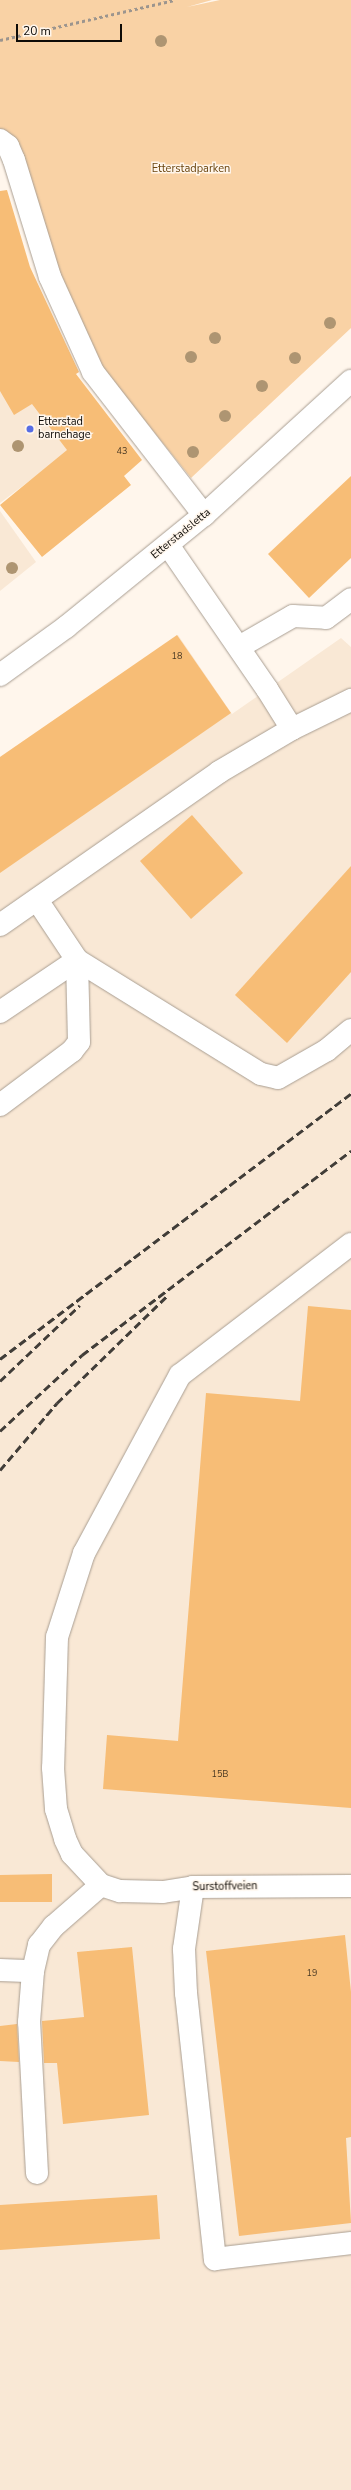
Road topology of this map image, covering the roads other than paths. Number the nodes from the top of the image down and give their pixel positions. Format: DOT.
graph roads {
  1 [pos="0,140"];
  2 [pos="351,381"];
  3 [pos="204,516"];
  4 [pos="168,545"];
  5 [pos="351,599"];
  6 [pos="239,647"];
  7 [pos="0,675"];
  8 [pos="351,700"];
  9 [pos="292,729"];
  10 [pos="37,900"];
  11 [pos="0,925"];
  12 [pos="77,960"];
  13 [pos="0,1012"];
  14 [pos="351,1030"];
  15 [pos="0,1105"];
  16 [pos="351,1244"];
  17 [pos="101,1885"];
  18 [pos="351,1886"];
  19 [pos="193,1887"];
  20 [pos="0,1970"];
  21 [pos="33,1971"];
  22 [pos="37,2173"];
  23 [pos="351,2243"];
  1 -- 3 [label="street"];
  2 -- 3 [label="street, Etterstadsletta"];
  3 -- 4 [label="street, Etterstadsletta"];
  4 -- 6 [label="street"];
  4 -- 7 [label="street, Etterstadsletta"];
  5 -- 6 [label="street"];
  6 -- 9 [label="street"];
  8 -- 9 [label="street"];
  9 -- 10 [label="street"];
  10 -- 11 [label="street"];
  10 -- 12 [label="street"];
  12 -- 13 [label="street"];
  12 -- 14 [label="street"];
  12 -- 15 [label="street"];
  16 -- 17 [label="street"];
  17 -- 19 [label="street, Surstoffveien"];
  17 -- 21 [label="street"];
  18 -- 19 [label="street, Surstoffveien"];
  19 -- 23 [label="street"];
  20 -- 21 [label="street"];
  21 -- 22 [label="street"];
}
